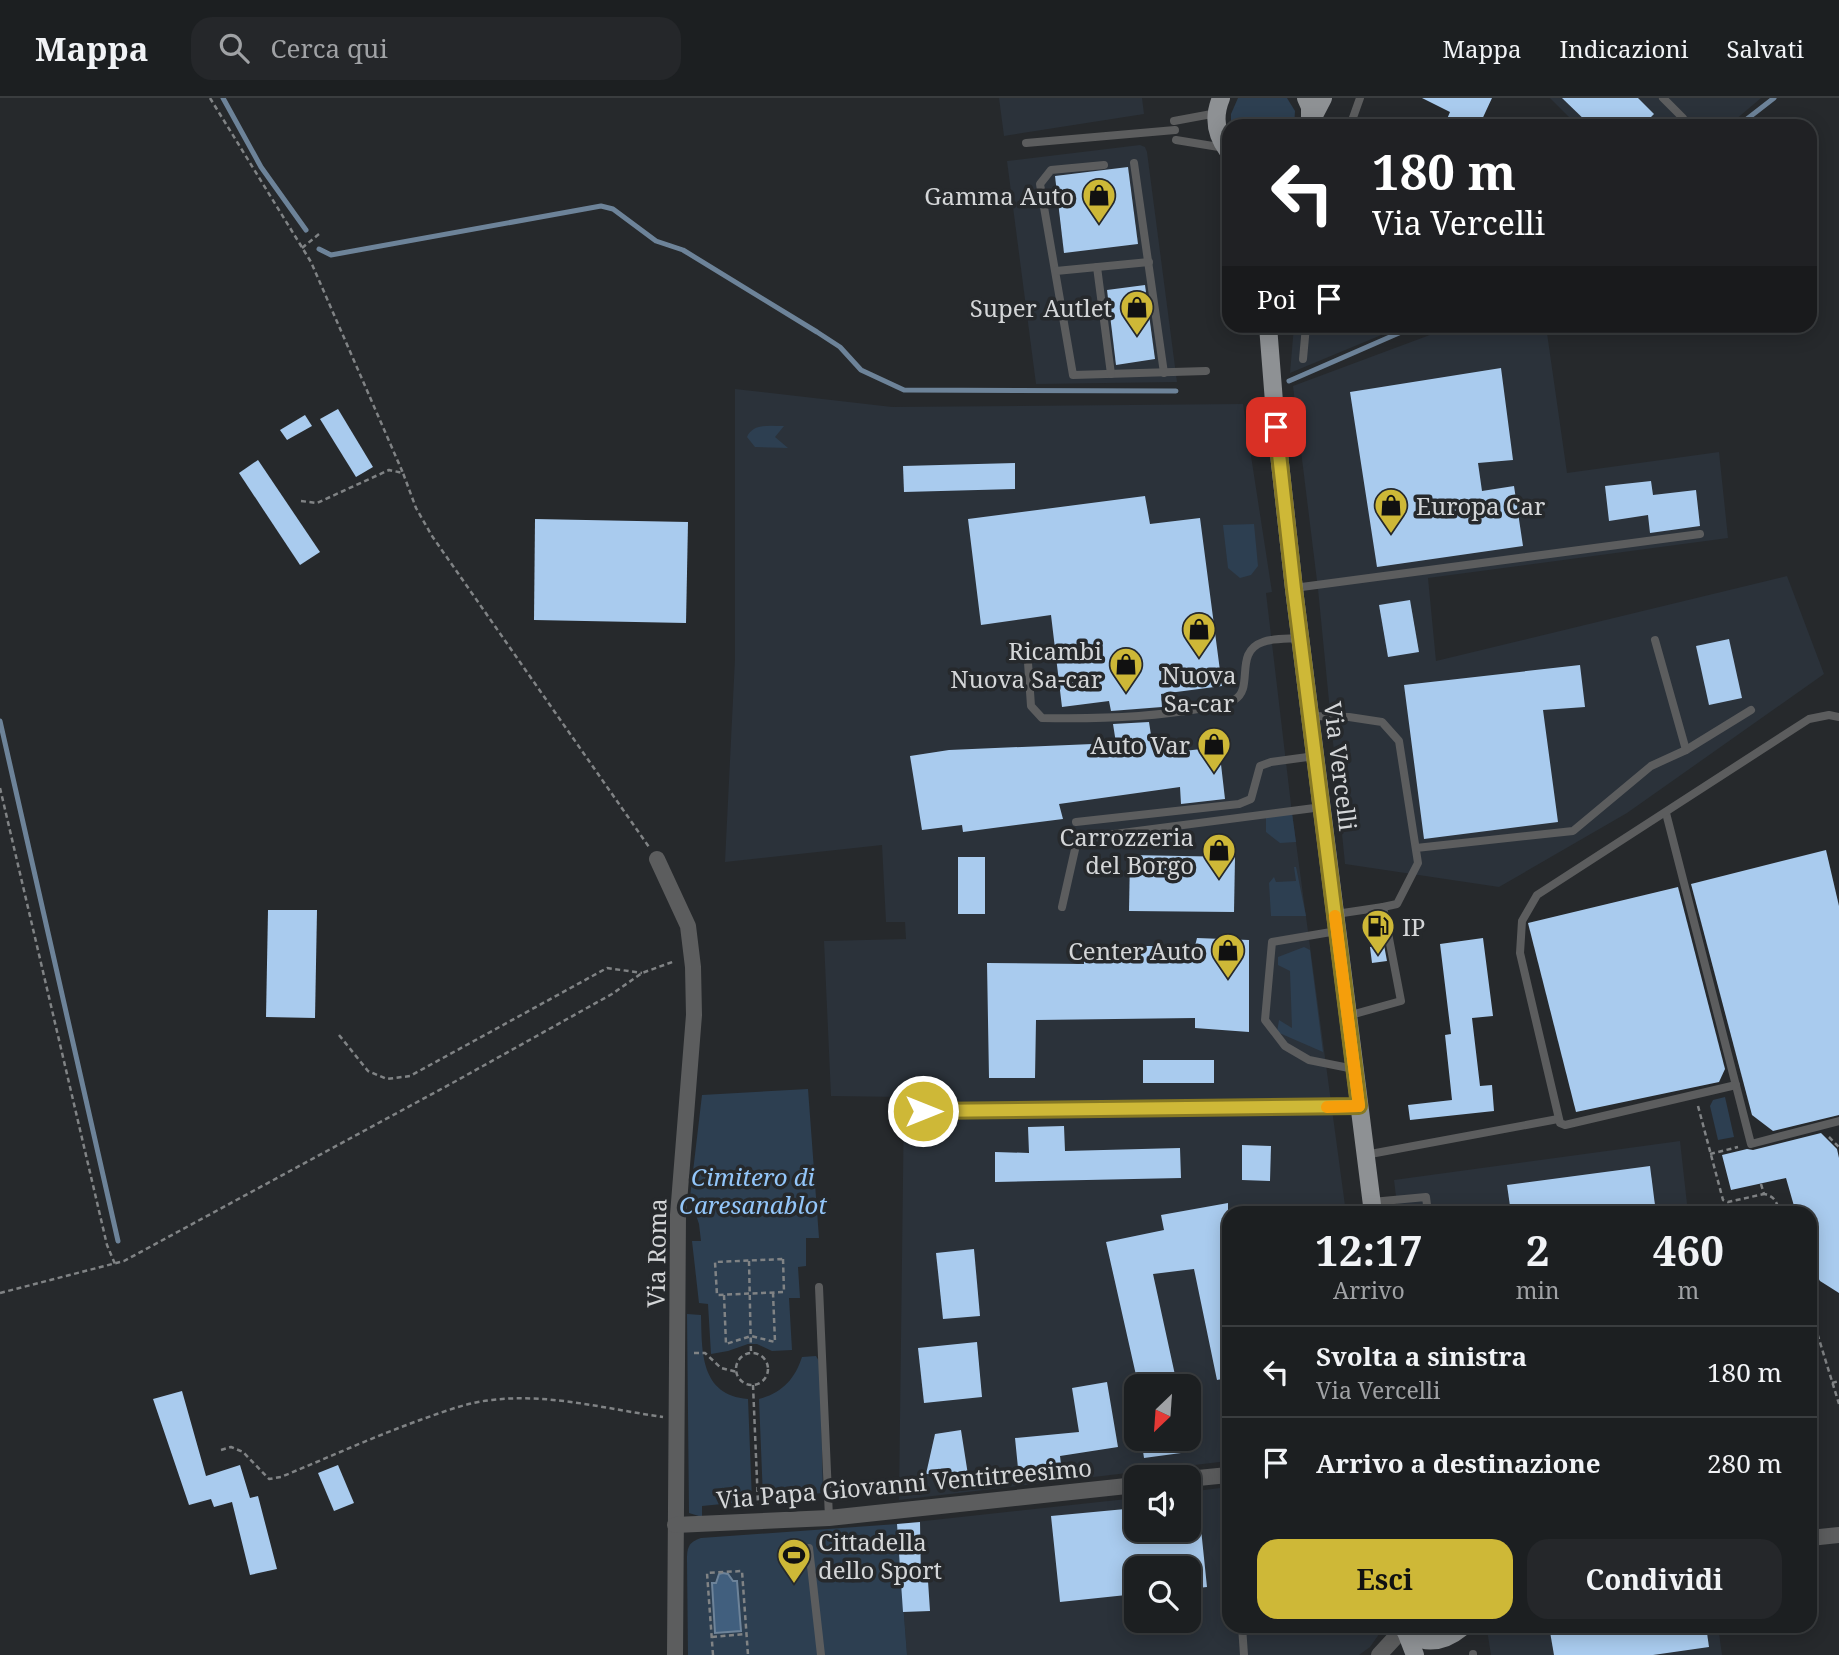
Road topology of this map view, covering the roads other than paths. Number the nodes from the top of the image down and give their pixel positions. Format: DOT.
graph roads {
  1 [pos="1306,98"];
  2 [pos="1323,98"];
  3 [pos="1360,98"];
  4 [pos="1662,98"];
  5 [pos="1219,106"];
  6 [pos="1683,118"];
  7 [pos="1310,119"];
  8 [pos="1313,119"];
  9 [pos="1352,119"];
  10 [pos="1222,138"];
  11 [pos="1176,141"];
  12 [pos="1026,143"];
  13 [pos="1222,149"];
  14 [pos="1134,163"];
  15 [pos="1104,164"];
  16 [pos="1149,262"];
  17 [pos="1097,267"];
  18 [pos="1056,271"];
  19 [pos="1269,333"];
  20 [pos="1305,333"];
  21 [pos="1303,359"];
  22 [pos="1206,371"];
  23 [pos="1164,373"];
  24 [pos="1111,374"];
  25 [pos="1700,534"];
  26 [pos="1294,589"];
  27 [pos="1300,638"];
  28 [pos="1656,640"];
  29 [pos="1027,648"];
  30 [pos="1751,710"];
  31 [pos="1311,716"];
  32 [pos="1839,718"];
  33 [pos="1686,750"];
  34 [pos="1315,756"];
  35 [pos="1322,807"];
  36 [pos="1666,813"];
  37 [pos="1076,822"];
  38 [pos="1416,848"];
  39 [pos="657,859"];
  40 [pos="1062,907"];
  41 [pos="1384,907"];
  42 [pos="1336,923"];
  43 [pos="1347,1016"];
  44 [pos="1354,1069"];
  45 [pos="1735,1085"];
  46 [pos="1359,1106"];
  47 [pos="923,1111"];
  48 [pos="1558,1119"];
  49 [pos="1839,1121"];
  50 [pos="1365,1155"];
  51 [pos="1373,1206"];
  52 [pos="1378,1206"];
  53 [pos="1428,1206"];
  54 [pos="819,1287"];
  55 [pos="1222,1476"];
  56 [pos="1201,1478"];
  57 [pos="1124,1486"];
  58 [pos="830,1518"];
  59 [pos="676,1525"];
  60 [pos="1839,1535"];
  61 [pos="1817,1537"];
  62 [pos="809,1548"];
  63 [pos="1242,1633"];
  64 [pos="1399,1633"];
  65 [pos="1405,1633"];
  66 [pos="1409,1633"];
  67 [pos="1455,1633"];
  68 [pos="1459,1633"];
  69 [pos="675,1655"];
  70 [pos="821,1655"];
  71 [pos="1244,1655"];
  72 [pos="1379,1655"];
  73 [pos="1415,1655"];
  74 [pos="1446,1655"];
  1 -- 7 [label="main road"];
  2 -- 8 [label="main road"];
  3 -- 9 [label="lane"];
  4 -- 6 [label="lane"];
  5 -- 10 [label="main road"];
  5 -- 12 [label="lane"];
  11 -- 13 [label="lane"];
  14 -- 16 [label="lane"];
  15 -- 18 [label="lane"];
  16 -- 17 [label="lane"];
  16 -- 23 [label="lane"];
  17 -- 18 [label="lane"];
  17 -- 24 [label="lane"];
  18 -- 24 [label="lane"];
  19 -- 26 [label="main road, Via Vercelli"];
  20 -- 21 [label="lane"];
  22 -- 23 [label="lane"];
  23 -- 24 [label="lane"];
  25 -- 26 [label="lane"];
  26 -- 27 [label="main road, Via Vercelli"];
  27 -- 29 [label="lane"];
  27 -- 31 [label="main road, Via Vercelli"];
  28 -- 33 [label="lane"];
  30 -- 33 [label="lane"];
  31 -- 34 [label="main road, Via Vercelli"];
  31 -- 38 [label="lane"];
  32 -- 36 [label="lane"];
  33 -- 38 [label="lane"];
  34 -- 35 [label="main road, Via Vercelli"];
  34 -- 37 [label="lane"];
  35 -- 40 [label="lane"];
  35 -- 42 [label="main road, Via Vercelli"];
  36 -- 45 [label="lane"];
  36 -- 48 [label="lane"];
  38 -- 41 [label="lane"];
  39 -- 59 [label="street, Via Roma"];
  41 -- 42 [label="lane"];
  41 -- 43 [label="lane"];
  42 -- 43 [label="main road, Via Vercelli"];
  42 -- 44 [label="lane"];
  43 -- 44 [label="main road, Via Vercelli"];
  44 -- 46 [label="main road, Via Vercelli"];
  45 -- 48 [label="lane"];
  45 -- 49 [label="lane"];
  46 -- 47 [label="lane"];
  46 -- 50 [label="main road, Via Vercelli"];
  48 -- 50 [label="lane"];
  50 -- 51 [label="main road, Via Vercelli"];
  52 -- 53 [label="lane"];
  54 -- 58 [label="lane"];
  55 -- 56 [label="street"];
  57 -- 58 [label="street, Via Papa Giovanni Ventitreesimo"];
  58 -- 59 [label="street, Via Papa Giovanni Ventitreesimo"];
  59 -- 69 [label="street, Via Roma"];
  60 -- 61 [label="street"];
  62 -- 70 [label="lane"];
  63 -- 71 [label="lane"];
  64 -- 72 [label="street"];
  65 -- 73 [label="main road"];
  66 -- 67 [label="main road"];
  68 -- 74 [label="main road"];
}
